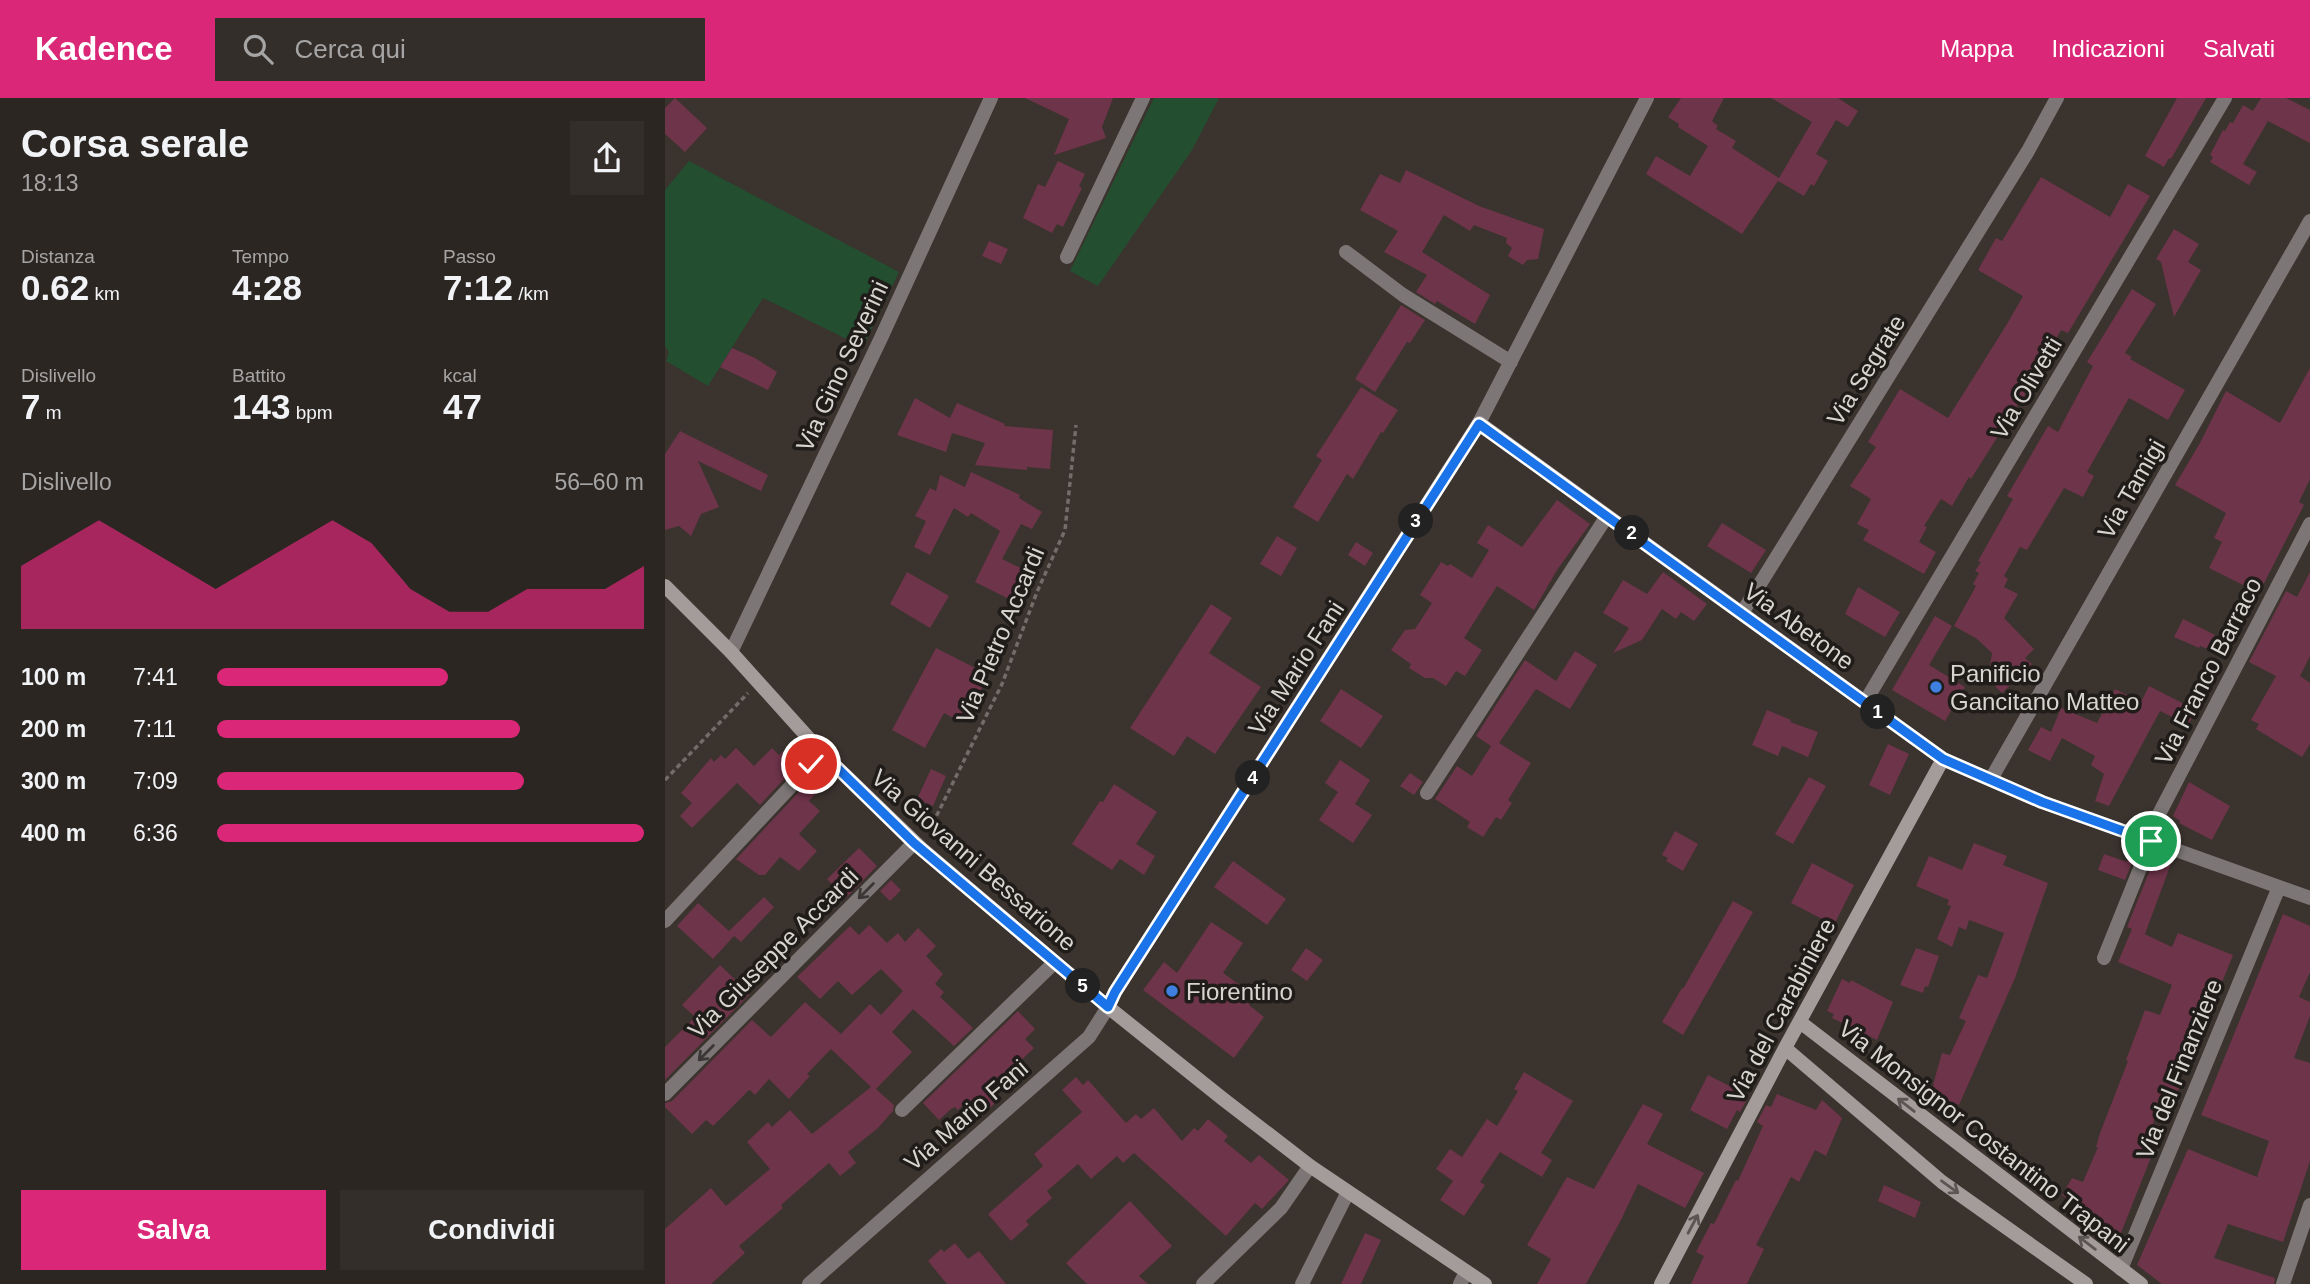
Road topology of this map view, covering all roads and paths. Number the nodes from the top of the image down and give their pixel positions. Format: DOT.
graph roads {
  1 [pos="991,98"];
  2 [pos="1143,98"];
  3 [pos="1647,98"];
  4 [pos="2057,98"];
  5 [pos="2225,98"];
  6 [pos="2310,221"];
  7 [pos="1346,252"];
  8 [pos="1067,257"];
  9 [pos="1511,362"];
  10 [pos="1479,424"];
  11 [pos="1076,425"];
  12 [pos="1607,516"];
  13 [pos="2310,524"];
  14 [pos="665,586"];
  15 [pos="1742,613"];
  16 [pos="731,652"];
  17 [pos="758,684"];
  18 [pos="1865,702"];
  19 [pos="822,753"];
  20 [pos="1943,759"];
  21 [pos="1990,779"];
  22 [pos="665,780"];
  23 [pos="1427,793"];
  24 [pos="2149,840"];
  25 [pos="918,846"];
  26 [pos="2279,887"];
  27 [pos="2310,898"];
  28 [pos="665,921"];
  29 [pos="2104,958"];
  30 [pos="1055,962"];
  31 [pos="1108,1007"];
  32 [pos="1800,1023"];
  33 [pos="1785,1048"];
  34 [pos="665,1094"];
  35 [pos="902,1110"];
  36 [pos="1310,1166"];
  37 [pos="1348,1192"];
  38 [pos="2310,1205"];
  39 [pos="2121,1269"];
  40 [pos="1463,1278"];
  41 [pos="809,1284"];
  42 [pos="1203,1284"];
  43 [pos="1302,1284"];
  44 [pos="1485,1284"];
  45 [pos="1661,1284"];
  46 [pos="2086,1284"];
  47 [pos="2141,1284"];
  48 [pos="2283,1284"];
  1 -- 16 [label="street, Via Gino Severini"];
  2 -- 8 [label="street"];
  3 -- 9 [label="street, Via Mario Fani"];
  4 -- 15 [label="street, Via Segrate"];
  5 -- 18 [label="street, Via Olivetti"];
  6 -- 21 [label="street, Via Tamigi"];
  7 -- 9 [label="street"];
  9 -- 10 [label="street, Via Mario Fani"];
  10 -- 12 [label="street, Via Abetone"];
  10 -- 31 [label="street, Via Mario Fani"];
  11 -- 25 [label="path, Via Pietro Accardi"];
  12 -- 15 [label="street, Via Abetone"];
  12 -- 23 [label="street"];
  13 -- 24 [label="street, Via Franco Barraco"];
  14 -- 16 [label="street, Via Giovanni Bessarione"];
  15 -- 18 [label="street, Via Abetone"];
  16 -- 17 [label="street, Via Giovanni Bessarione"];
  17 -- 19 [label="street, Via Giovanni Bessarione"];
  17 -- 22 [label="path"];
  18 -- 20 [label="street, Via Abetone"];
  19 -- 25 [label="street, Via Giovanni Bessarione"];
  19 -- 28 [label="street"];
  20 -- 21 [label="street, Via Abetone"];
  20 -- 32 [label="street, Via del Carabiniere"];
  21 -- 24 [label="street, Via Abetone"];
  24 -- 26 [label="street, Via Abetone"];
  24 -- 29 [label="street, Via Franco Barraco"];
  25 -- 30 [label="street, Via Giovanni Bessarione"];
  25 -- 34 [label="street, Via Giuseppe Accardi, one-way"];
  26 -- 27 [label="street, Via Abetone"];
  26 -- 39 [label="street, Via del Finanziere"];
  30 -- 31 [label="street, Via Giovanni Bessarione"];
  30 -- 35 [label="street"];
  31 -- 36 [label="street, Via Giovanni Bessarione"];
  31 -- 41 [label="street, Via Mario Fani"];
  32 -- 33 [label="street, Via del Carabiniere"];
  39 -- 32 [label="street, Via Monsignor Costantino Trapani, one-way"];
  45 -- 33 [label="street, Via del Carabiniere, one-way"];
  33 -- 46 [label="street, one-way"];
  36 -- 37 [label="street, Via Giovanni Bessarione"];
  36 -- 42 [label="street"];
  37 -- 40 [label="street, Via Giovanni Bessarione"];
  37 -- 43 [label="street"];
  38 -- 48 [label="street"];
  39 -- 47 [label="street, Via Monsignor Costantino Trapani"];
  40 -- 44 [label="street, Via Giovanni Bessarione"];
}
